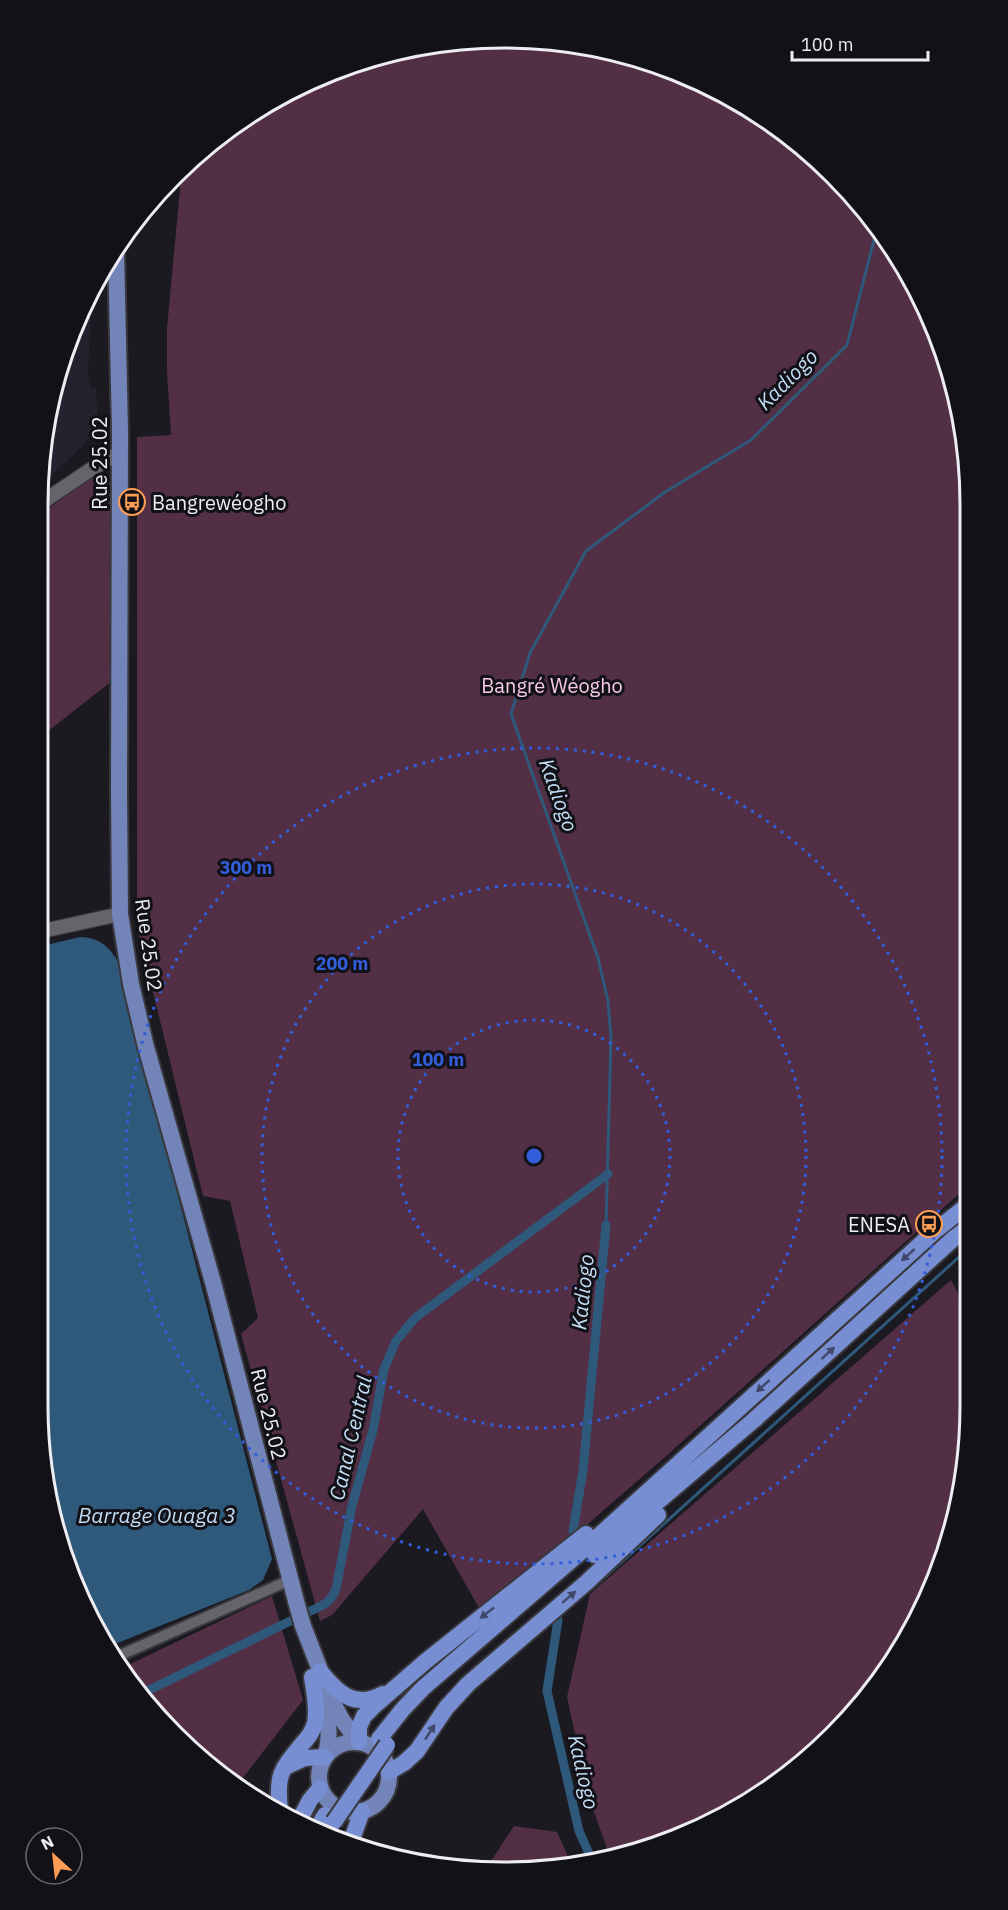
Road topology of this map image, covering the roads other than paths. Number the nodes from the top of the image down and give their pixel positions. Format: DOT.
graph roads {
  1 [pos="116,264"];
  2 [pos="120,453"];
  3 [pos="48,498"];
  4 [pos="120,914"];
  5 [pos="48,930"];
  6 [pos="960,1211"];
  7 [pos="960,1235"];
  8 [pos="744,1403"];
  9 [pos="754,1420"];
  10 [pos="291,1580"];
  11 [pos="122,1654"];
  12 [pos="316,1674"];
  13 [pos="401,1683"];
  14 [pos="359,1742"];
  15 [pos="383,1742"];
  16 [pos="325,1757"];
  17 [pos="284,1767"];
  18 [pos="389,1772"];
  19 [pos="320,1788"];
  20 [pos="279,1803"];
  21 [pos="362,1811"];
  22 [pos="302,1815"];
  23 [pos="326,1824"];
  24 [pos="353,1836"];
  1 -- 2 [label="main road, Rue 25.02"];
  2 -- 3 [label="street"];
  2 -- 4 [label="main road, Rue 25.02"];
  4 -- 5 [label="street"];
  4 -- 10 [label="main road, Rue 25.02"];
  6 -- 8 [label="highway, one-way"];
  9 -- 7 [label="highway, one-way"];
  8 -- 13 [label="highway, one-way"];
  8 -- 15 [label="highway"];
  9 -- 15 [label="highway"];
  18 -- 9 [label="highway, one-way"];
  10 -- 11 [label="street"];
  10 -- 12 [label="main road, Rue 25.02"];
  12 -- 13 [label="highway"];
  12 -- 14 [label="main road, Rue 25.02"];
  12 -- 16 [label="main road, Rue 25.02"];
  12 -- 17 [label="highway"];
  13 -- 14 [label="highway"];
  14 -- 16 [label="main road"];
  14 -- 18 [label="main road"];
  15 -- 23 [label="highway, bridge"];
  16 -- 17 [label="highway"];
  16 -- 19 [label="main road"];
  17 -- 20 [label="highway"];
  18 -- 21 [label="main road"];
  19 -- 21 [label="main road"];
  19 -- 22 [label="highway"];
  21 -- 24 [label="highway"];
}
